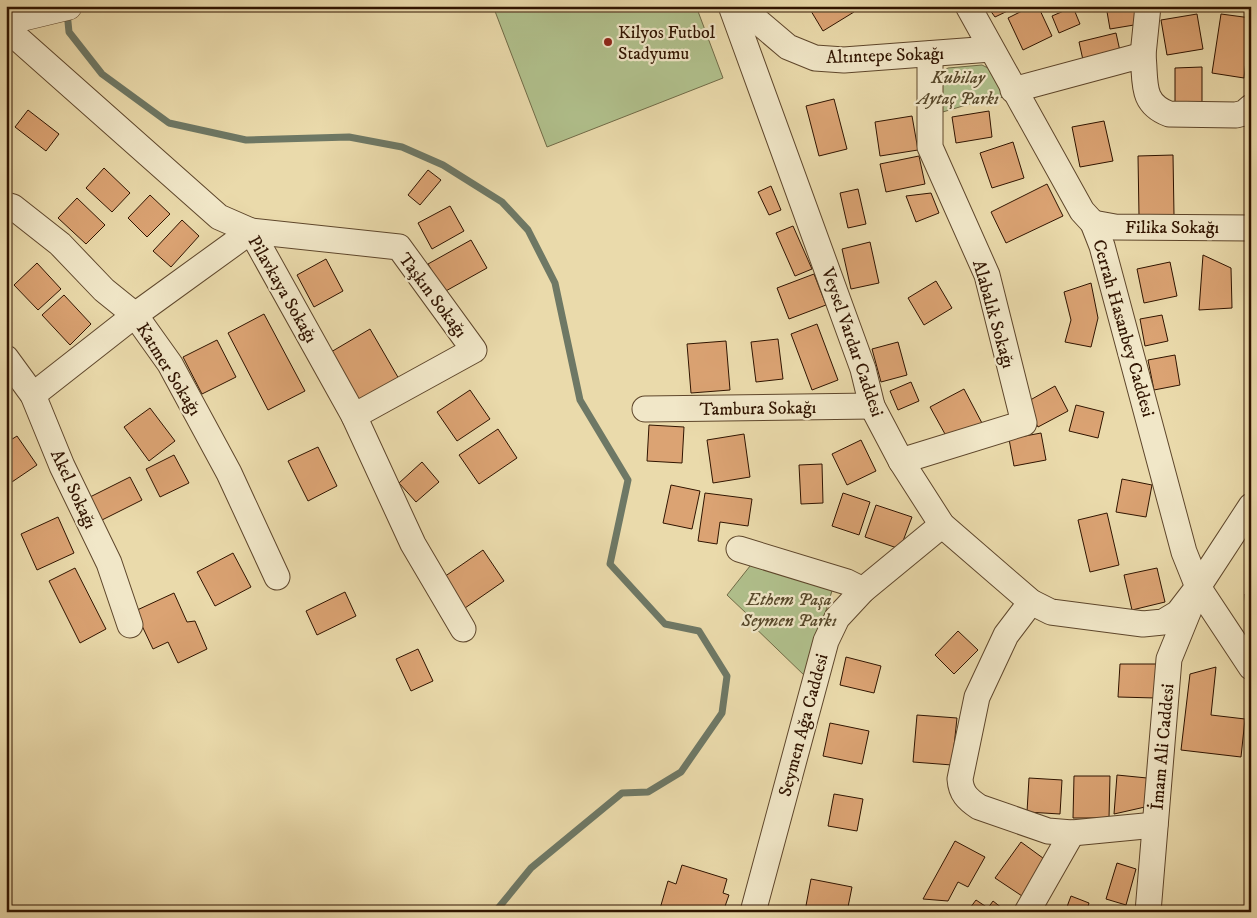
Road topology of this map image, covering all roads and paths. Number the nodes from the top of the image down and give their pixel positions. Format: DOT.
graph roads {
  1 [pos="68,6"];
  2 [pos="733,6"];
  3 [pos="968,6"];
  4 [pos="1148,6"];
  5 [pos="10,16"];
  6 [pos="991,50"];
  7 [pos="930,54"];
  8 [pos="1143,55"];
  9 [pos="1013,90"];
  10 [pos="1251,107"];
  11 [pos="6,205"];
  12 [pos="1093,223"];
  13 [pos="1251,228"];
  14 [pos="251,231"];
  15 [pos="135,315"];
  16 [pos="6,358"];
  17 [pos="33,395"];
  18 [pos="872,406"];
  19 [pos="645,409"];
  20 [pos="354,416"];
  21 [pos="901,461"];
  22 [pos="1251,506"];
  23 [pos="942,525"];
  24 [pos="739,549"];
  25 [pos="277,577"];
  26 [pos="1198,588"];
  27 [pos="863,590"];
  28 [pos="1031,602"];
  29 [pos="130,626"];
  30 [pos="464,629"];
  31 [pos="1251,667"];
  32 [pos="1155,824"];
  33 [pos="1072,833"];
  34 [pos="758,911"];
  35 [pos="1027,912"];
  36 [pos="1148,912"];
  1 -- 5 [label="street"];
  2 -- 7 [label="street, Altıntepe Sokağı"];
  2 -- 18 [label="street, Veysel Vardar Caddesi"];
  3 -- 6 [label="street, Cerrah Hasanbey Caddesi"];
  4 -- 8 [label="street"];
  5 -- 14 [label="street, Pilavkaya Sokağı"];
  6 -- 7 [label="street, Altıntepe Sokağı"];
  6 -- 9 [label="street, Cerrah Hasanbey Caddesi"];
  7 -- 21 [label="street, Alabalık Sokağı"];
  8 -- 9 [label="street"];
  8 -- 10 [label="street"];
  9 -- 12 [label="street, Cerrah Hasanbey Caddesi"];
  11 -- 15 [label="street, Katmer Sokağı"];
  12 -- 13 [label="street, Filika Sokağı"];
  12 -- 26 [label="street, Cerrah Hasanbey Caddesi"];
  14 -- 15 [label="street"];
  14 -- 20 [label="street, Pilavkaya Sokağı"];
  14 -- 20 [label="street, Taşkın Sokağı"];
  15 -- 17 [label="street"];
  15 -- 25 [label="street, Katmer Sokağı"];
  16 -- 17 [label="street, Akel Sokağı"];
  17 -- 29 [label="street, Akel Sokağı"];
  18 -- 19 [label="street, Tambura Sokağı"];
  18 -- 21 [label="street, Veysel Vardar Caddesi"];
  20 -- 30 [label="street, Pilavkaya Sokağı"];
  21 -- 23 [label="street, Veysel Vardar Caddesi"];
  22 -- 26 [label="street"];
  23 -- 27 [label="street, Seymen Ağa Caddesi"];
  23 -- 28 [label="street, Veysel Vardar Caddesi"];
  24 -- 27 [label="street"];
  26 -- 28 [label="street, Veysel Vardar Caddesi"];
  26 -- 31 [label="street, Cerrah Hasanbey Caddesi"];
  26 -- 32 [label="street, İmam Ali Caddesi"];
  27 -- 34 [label="street, Seymen Ağa Caddesi"];
  28 -- 33 [label="street"];
  32 -- 33 [label="street"];
  32 -- 36 [label="street, İmam Ali Caddesi"];
  33 -- 35 [label="street"];
}
